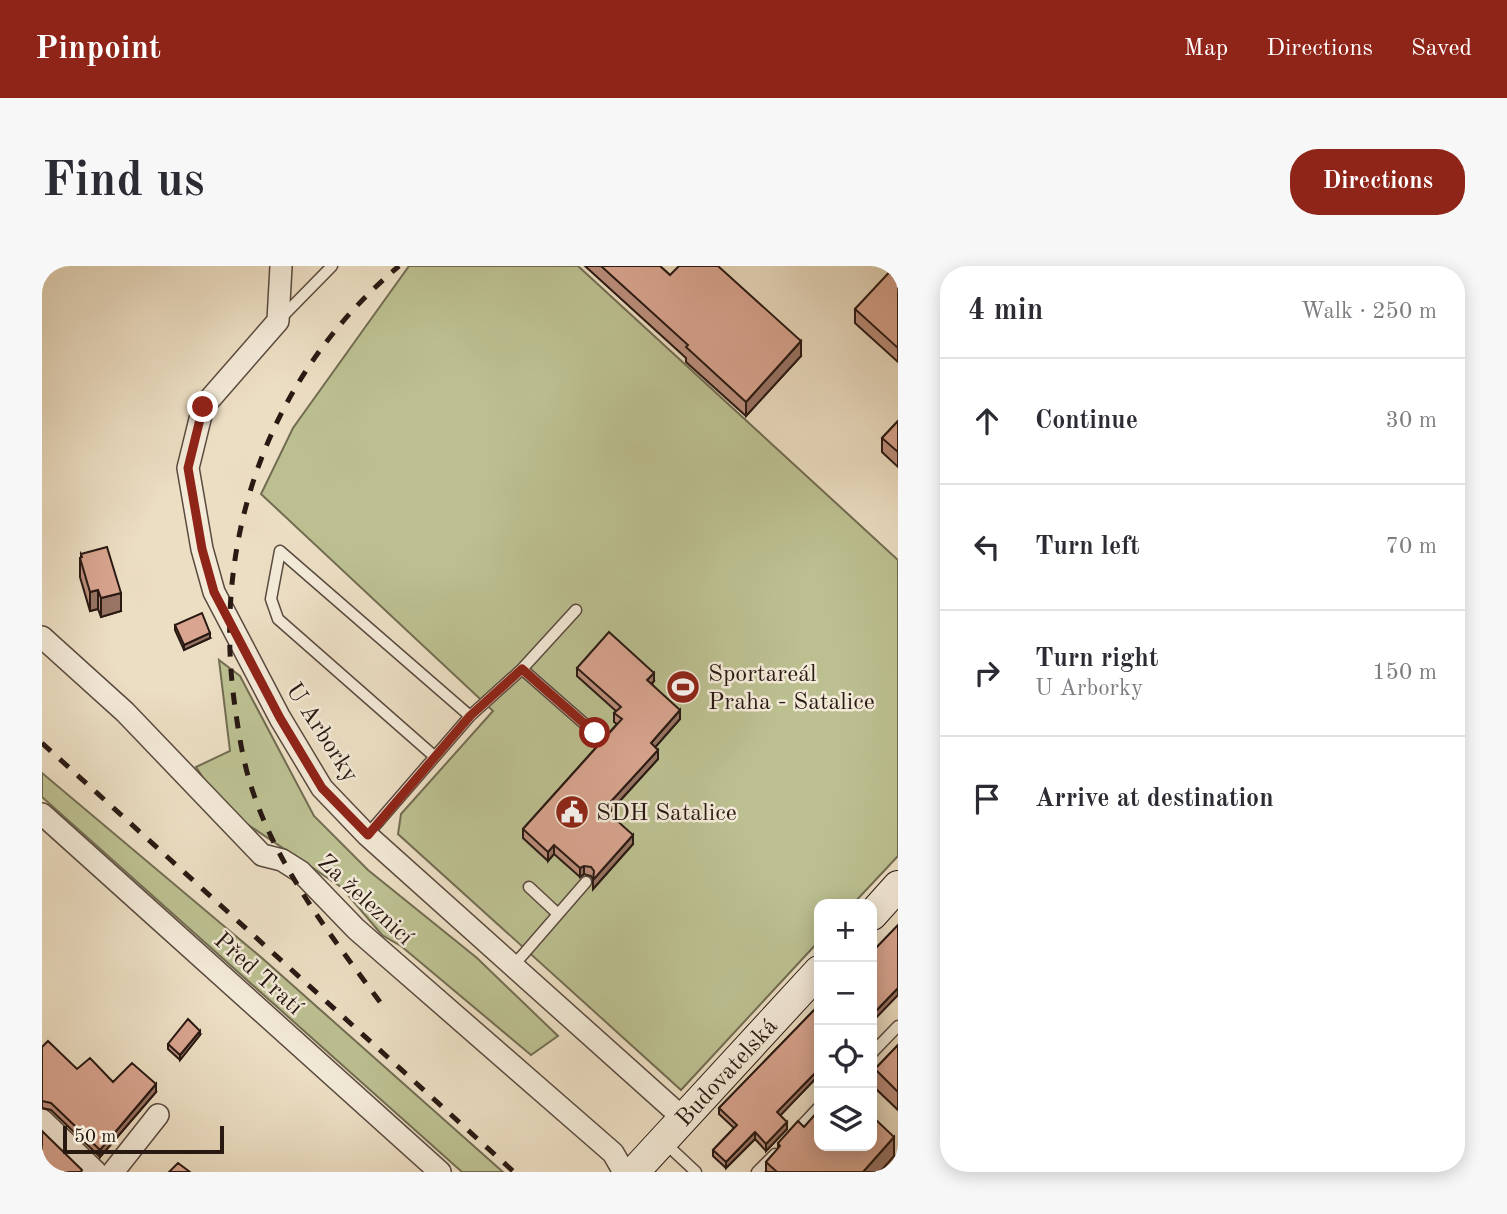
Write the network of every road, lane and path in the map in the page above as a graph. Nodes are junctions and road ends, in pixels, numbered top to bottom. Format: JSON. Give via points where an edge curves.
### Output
{"nodes":[{"id":1,"x":281,"y":266,"type":"edge"},
{"id":2,"x":332,"y":266,"type":"edge"},
{"id":3,"x":278,"y":321,"type":"junction"},
{"id":4,"x":576,"y":610,"type":"dead end"},
{"id":5,"x":42,"y":638,"type":"edge"},
{"id":6,"x":522,"y":669,"type":"junction"},
{"id":7,"x":470,"y":716,"type":"junction"},
{"id":8,"x":595,"y":733,"type":"dead end"},
{"id":9,"x":434,"y":756,"type":"junction"},
{"id":10,"x":42,"y":814,"type":"edge"},
{"id":11,"x":368,"y":835,"type":"junction"},
{"id":12,"x":586,"y":882,"type":"dead end"},
{"id":13,"x":898,"y":886,"type":"edge"},
{"id":14,"x":529,"y":887,"type":"dead end"},
{"id":15,"x":877,"y":909,"type":"edge"},
{"id":16,"x":558,"y":914,"type":"junction"},
{"id":17,"x":514,"y":965,"type":"junction"},
{"id":18,"x":814,"y":976,"type":"edge"},
{"id":19,"x":898,"y":1026,"type":"edge"},
{"id":20,"x":877,"y":1048,"type":"edge"},
{"id":21,"x":814,"y":1112,"type":"edge"},
{"id":22,"x":158,"y":1115,"type":"dead end"},
{"id":23,"x":684,"y":1119,"type":"junction"},
{"id":24,"x":42,"y":1120,"type":"edge"},
{"id":25,"x":663,"y":1141,"type":"junction"},
{"id":26,"x":96,"y":1172,"type":"edge"},
{"id":27,"x":113,"y":1172,"type":"edge"},
{"id":28,"x":440,"y":1172,"type":"edge"},
{"id":29,"x":624,"y":1172,"type":"edge"},
{"id":30,"x":634,"y":1172,"type":"edge"},
{"id":31,"x":696,"y":1172,"type":"edge"},
{"id":32,"x":757,"y":1172,"type":"edge"}],
"edges":[{"from":1,"to":3,"type":"street"},
{"from":2,"to":3,"type":"lane"},
{"from":3,"to":11,"type":"street","name":"U Arborky","via":[[203,407],[188,468],[202,549],[223,612],[280,718],[322,788]]},
{"from":4,"to":6,"type":"lane"},
{"from":5,"to":29,"type":"street","name":"Za železnicí","via":[[125,712],[262,855],[301,872],[356,929],[613,1153]]},
{"from":6,"to":7,"type":"lane"},
{"from":6,"to":8,"type":"lane"},
{"from":7,"to":9,"type":"lane"},
{"from":7,"to":9,"type":"lane","via":[[279,551],[271,599],[278,619]]},
{"from":9,"to":11,"type":"lane"},
{"from":10,"to":28,"type":"street","name":"Před Tratí"},
{"from":11,"to":17,"type":"street","name":"U Arborky"},
{"from":12,"to":16,"type":"lane"},
{"from":13,"to":15,"type":"street"},
{"from":14,"to":16,"type":"lane"},
{"from":16,"to":17,"type":"lane"},
{"from":17,"to":23,"type":"street","name":"U Arborky"},
{"from":18,"to":23,"type":"street","name":"Budovatelská"},
{"from":19,"to":20,"type":"lane"},
{"from":21,"to":32,"type":"lane"},
{"from":22,"to":27,"type":"street"},
{"from":23,"to":25,"type":"street","name":"Budovatelská"},
{"from":24,"to":26,"type":"street"},
{"from":25,"to":30,"type":"street","name":"Budovatelská"},
{"from":25,"to":31,"type":"lane"}]}
